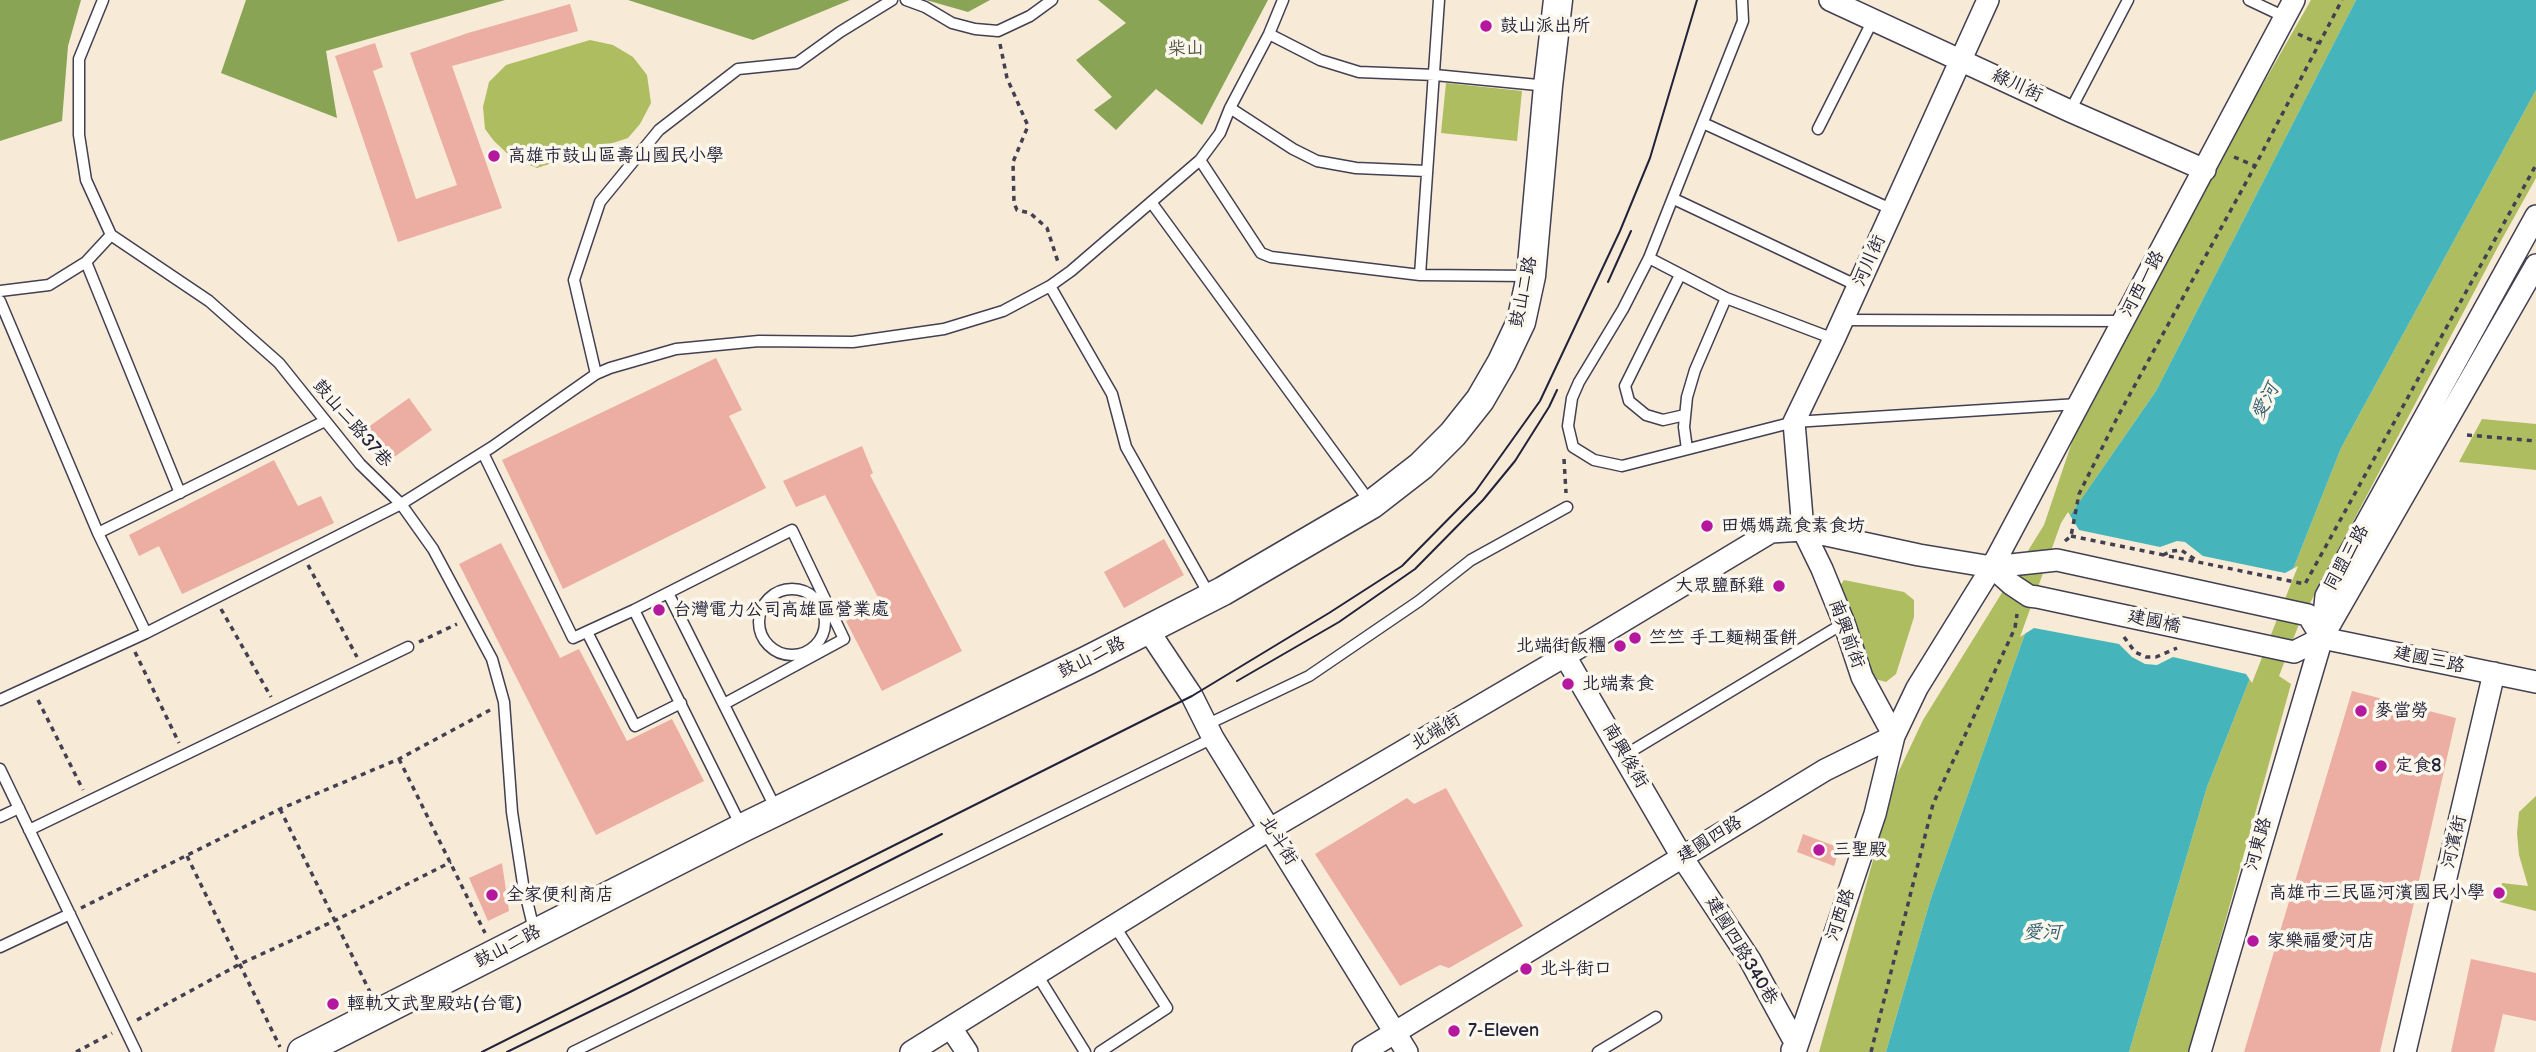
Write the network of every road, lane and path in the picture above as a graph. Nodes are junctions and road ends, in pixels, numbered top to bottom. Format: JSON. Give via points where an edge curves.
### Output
{"nodes":[{"id":1,"x":103,"y":0,"type":"edge"},
{"id":2,"x":892,"y":0,"type":"edge"},
{"id":3,"x":906,"y":0,"type":"edge"},
{"id":4,"x":1052,"y":0,"type":"edge"},
{"id":5,"x":1283,"y":0,"type":"edge"},
{"id":6,"x":1439,"y":0,"type":"edge"},
{"id":7,"x":1558,"y":0,"type":"edge"},
{"id":8,"x":1742,"y":0,"type":"edge"},
{"id":9,"x":1830,"y":0,"type":"edge"},
{"id":10,"x":1988,"y":0,"type":"edge"},
{"id":11,"x":2128,"y":0,"type":"edge"},
{"id":12,"x":2249,"y":0,"type":"edge"},
{"id":13,"x":2342,"y":0,"type":"edge"},
{"id":14,"x":2290,"y":8,"type":"edge"},
{"id":15,"x":1873,"y":20,"type":"junction"},
{"id":16,"x":998,"y":32,"type":"junction"},
{"id":17,"x":1269,"y":34,"type":"junction"},
{"id":18,"x":1961,"y":60,"type":"junction"},
{"id":19,"x":1434,"y":75,"type":"junction"},
{"id":20,"x":1548,"y":86,"type":"junction"},
{"id":21,"x":1230,"y":108,"type":"junction"},
{"id":22,"x":2070,"y":111,"type":"junction"},
{"id":23,"x":1703,"y":123,"type":"junction"},
{"id":24,"x":1818,"y":129,"type":"dead end"},
{"id":25,"x":1200,"y":160,"type":"junction"},
{"id":26,"x":2536,"y":165,"type":"edge"},
{"id":27,"x":2205,"y":170,"type":"junction"},
{"id":28,"x":1426,"y":171,"type":"junction"},
{"id":29,"x":1674,"y":200,"type":"junction"},
{"id":30,"x":1151,"y":202,"type":"junction"},
{"id":31,"x":1893,"y":210,"type":"junction"},
{"id":32,"x":2536,"y":216,"type":"edge"},
{"id":33,"x":111,"y":235,"type":"junction"},
{"id":34,"x":1649,"y":258,"type":"junction"},
{"id":35,"x":86,"y":262,"type":"junction"},
{"id":36,"x":2536,"y":265,"type":"edge"},
{"id":37,"x":1420,"y":275,"type":"junction"},
{"id":38,"x":1680,"y":275,"type":"junction"},
{"id":39,"x":1531,"y":276,"type":"junction"},
{"id":40,"x":1062,"y":279,"type":"junction"},
{"id":41,"x":1051,"y":286,"type":"junction"},
{"id":42,"x":1858,"y":286,"type":"junction"},
{"id":43,"x":0,"y":291,"type":"edge"},
{"id":44,"x":1726,"y":299,"type":"junction"},
{"id":45,"x":0,"y":301,"type":"edge"},
{"id":46,"x":2123,"y":321,"type":"junction"},
{"id":47,"x":1839,"y":330,"type":"junction"},
{"id":48,"x":596,"y":374,"type":"junction"},
{"id":49,"x":2078,"y":404,"type":"junction"},
{"id":50,"x":1685,"y":415,"type":"junction"},
{"id":51,"x":324,"y":421,"type":"junction"},
{"id":52,"x":1794,"y":422,"type":"junction"},
{"id":53,"x":2467,"y":435,"type":"dead end"},
{"id":54,"x":2536,"y":441,"type":"edge"},
{"id":55,"x":1687,"y":449,"type":"junction"},
{"id":56,"x":483,"y":453,"type":"junction"},
{"id":57,"x":1564,"y":456,"type":"dead end"},
{"id":58,"x":180,"y":493,"type":"junction"},
{"id":59,"x":401,"y":504,"type":"junction"},
{"id":60,"x":1372,"y":504,"type":"junction"},
{"id":61,"x":1567,"y":507,"type":"joint"},
{"id":62,"x":1802,"y":530,"type":"junction"},
{"id":63,"x":98,"y":533,"type":"junction"},
{"id":64,"x":2071,"y":536,"type":"junction"},
{"id":65,"x":302,"y":554,"type":"junction"},
{"id":66,"x":2163,"y":555,"type":"junction"},
{"id":67,"x":2052,"y":560,"type":"junction"},
{"id":68,"x":2197,"y":562,"type":"junction"},
{"id":69,"x":1992,"y":567,"type":"junction"},
{"id":70,"x":668,"y":593,"type":"junction"},
{"id":71,"x":817,"y":594,"type":"junction"},
{"id":72,"x":2031,"y":595,"type":"junction"},
{"id":73,"x":214,"y":598,"type":"junction"},
{"id":74,"x":1211,"y":598,"type":"junction"},
{"id":75,"x":634,"y":610,"type":"junction"},
{"id":76,"x":469,"y":618,"type":"junction"},
{"id":77,"x":1844,"y":623,"type":"junction"},
{"id":78,"x":1149,"y":630,"type":"junction"},
{"id":79,"x":587,"y":632,"type":"junction"},
{"id":80,"x":146,"y":633,"type":"junction"},
{"id":81,"x":2124,"y":637,"type":"dead end"},
{"id":82,"x":2322,"y":638,"type":"junction"},
{"id":83,"x":130,"y":641,"type":"junction"},
{"id":84,"x":408,"y":647,"type":"joint"},
{"id":85,"x":828,"y":647,"type":"junction"},
{"id":86,"x":2176,"y":648,"type":"dead end"},
{"id":87,"x":811,"y":649,"type":"junction"},
{"id":88,"x":1565,"y":656,"type":"junction"},
{"id":89,"x":797,"y":664,"type":"junction"},
{"id":90,"x":363,"y":669,"type":"junction"},
{"id":91,"x":2494,"y":673,"type":"junction"},
{"id":92,"x":2536,"y":682,"type":"edge"},
{"id":93,"x":31,"y":686,"type":"junction"},
{"id":94,"x":0,"y":700,"type":"edge"},
{"id":95,"x":504,"y":702,"type":"junction"},
{"id":96,"x":681,"y":703,"type":"junction"},
{"id":97,"x":724,"y":704,"type":"junction"},
{"id":98,"x":278,"y":710,"type":"junction"},
{"id":99,"x":1209,"y":732,"type":"junction"},
{"id":100,"x":1894,"y":736,"type":"junction"},
{"id":101,"x":184,"y":755,"type":"junction"},
{"id":102,"x":1625,"y":755,"type":"junction"},
{"id":103,"x":398,"y":759,"type":"junction"},
{"id":104,"x":0,"y":769,"type":"edge"},
{"id":105,"x":89,"y":801,"type":"junction"},
{"id":106,"x":19,"y":808,"type":"junction"},
{"id":107,"x":279,"y":809,"type":"junction"},
{"id":108,"x":777,"y":812,"type":"junction"},
{"id":109,"x":0,"y":817,"type":"edge"},
{"id":110,"x":742,"y":828,"type":"junction"},
{"id":111,"x":1270,"y":829,"type":"junction"},
{"id":112,"x":29,"y":830,"type":"junction"},
{"id":113,"x":187,"y":856,"type":"junction"},
{"id":114,"x":1682,"y":857,"type":"junction"},
{"id":115,"x":451,"y":862,"type":"junction"},
{"id":116,"x":70,"y":914,"type":"junction"},
{"id":117,"x":334,"y":921,"type":"junction"},
{"id":118,"x":1114,"y":925,"type":"junction"},
{"id":119,"x":535,"y":933,"type":"junction"},
{"id":120,"x":0,"y":947,"type":"edge"},
{"id":121,"x":495,"y":954,"type":"junction"},
{"id":122,"x":240,"y":964,"type":"junction"},
{"id":123,"x":1036,"y":973,"type":"junction"},
{"id":124,"x":380,"y":1011,"type":"junction"},
{"id":125,"x":1656,"y":1017,"type":"dead end"},
{"id":126,"x":124,"y":1027,"type":"junction"},
{"id":127,"x":951,"y":1028,"type":"junction"},
{"id":128,"x":1395,"y":1032,"type":"junction"},
{"id":129,"x":598,"y":1039,"type":"junction"},
{"id":130,"x":1794,"y":1050,"type":"edge"},
{"id":131,"x":76,"y":1052,"type":"edge"},
{"id":132,"x":136,"y":1052,"type":"edge"},
{"id":133,"x":282,"y":1052,"type":"edge"},
{"id":134,"x":302,"y":1052,"type":"edge"},
{"id":135,"x":573,"y":1052,"type":"edge"},
{"id":136,"x":596,"y":1052,"type":"edge"},
{"id":137,"x":911,"y":1052,"type":"edge"},
{"id":138,"x":967,"y":1052,"type":"edge"},
{"id":139,"x":1085,"y":1052,"type":"edge"},
{"id":140,"x":1100,"y":1052,"type":"edge"},
{"id":141,"x":1363,"y":1052,"type":"edge"},
{"id":142,"x":1408,"y":1052,"type":"edge"},
{"id":143,"x":1598,"y":1052,"type":"edge"},
{"id":144,"x":1871,"y":1052,"type":"edge"},
{"id":145,"x":2200,"y":1052,"type":"edge"},
{"id":146,"x":2405,"y":1052,"type":"edge"}],
"edges":[{"from":1,"to":33,"type":"lane","via":[[79,59],[79,135],[86,180]]},
{"from":2,"to":48,"type":"lane","via":[[797,64],[738,69],[659,130],[600,202],[574,281]]},
{"from":3,"to":16,"type":"lane","via":[[952,23]]},
{"from":4,"to":16,"type":"lane"},
{"from":5,"to":17,"type":"lane"},
{"from":6,"to":19,"type":"lane"},
{"from":7,"to":20,"type":"street","name":"鼓山二路"},
{"from":8,"to":23,"type":"lane","via":[[1742,21]]},
{"from":9,"to":15,"type":"street","name":"綠川街"},
{"from":10,"to":18,"type":"street","name":"河川街"},
{"from":11,"to":22,"type":"lane"},
{"from":12,"to":14,"type":"lane"},
{"from":13,"to":64,"type":"path","via":[[2118,416],[2079,494]]},
{"from":14,"to":27,"type":"street","name":"河西一路"},
{"from":15,"to":18,"type":"street","name":"綠川街"},
{"from":15,"to":24,"type":"lane"},
{"from":16,"to":40,"type":"path","via":[[1007,78],[1028,126],[1013,162],[1014,203],[1017,210],[1030,213],[1047,228]]},
{"from":17,"to":19,"type":"lane","via":[[1320,60],[1359,72]]},
{"from":17,"to":21,"type":"lane"},
{"from":18,"to":22,"type":"street","name":"綠川街"},
{"from":18,"to":31,"type":"street","name":"河川街"},
{"from":19,"to":20,"type":"lane"},
{"from":19,"to":28,"type":"lane"},
{"from":20,"to":39,"type":"street","name":"鼓山二路"},
{"from":21,"to":25,"type":"lane","via":[[1220,133]]},
{"from":21,"to":28,"type":"lane","via":[[1317,161]]},
{"from":22,"to":27,"type":"street","name":"綠川街"},
{"from":23,"to":29,"type":"lane"},
{"from":23,"to":31,"type":"lane"},
{"from":25,"to":30,"type":"lane"},
{"from":25,"to":37,"type":"lane","via":[[1261,253]]},
{"from":26,"to":68,"type":"path","via":[[2305,583]]},
{"from":27,"to":46,"type":"street","name":"河西一路"},
{"from":28,"to":37,"type":"lane"},
{"from":29,"to":34,"type":"lane"},
{"from":29,"to":42,"type":"lane"},
{"from":30,"to":40,"type":"lane"},
{"from":30,"to":60,"type":"lane"},
{"from":31,"to":42,"type":"street","name":"河川街"},
{"from":32,"to":82,"type":"street","name":"同盟三路","via":[[2326,596]]},
{"from":33,"to":35,"type":"lane"},
{"from":33,"to":51,"type":"lane","name":"鼓山二路37巷","via":[[209,301],[279,363]]},
{"from":34,"to":38,"type":"lane"},
{"from":34,"to":55,"type":"lane","via":[[1572,398],[1568,426],[1573,447],[1594,460],[1622,466]]},
{"from":35,"to":43,"type":"lane","via":[[49,285]]},
{"from":35,"to":58,"type":"lane"},
{"from":36,"to":82,"type":"street","name":"同盟三路"},
{"from":37,"to":39,"type":"lane"},
{"from":38,"to":44,"type":"lane"},
{"from":38,"to":50,"type":"lane","via":[[1625,386],[1629,401],[1646,415],[1663,420]]},
{"from":39,"to":60,"type":"street","name":"鼓山二路","via":[[1521,322],[1480,400],[1421,466]]},
{"from":40,"to":41,"type":"lane"},
{"from":41,"to":48,"type":"lane","via":[[1003,311],[944,329],[853,342],[760,341],[676,349]]},
{"from":41,"to":74,"type":"lane","via":[[1112,394],[1126,447]]},
{"from":42,"to":47,"type":"street","name":"河川街"},
{"from":44,"to":47,"type":"lane"},
{"from":44,"to":50,"type":"lane","via":[[1695,369]]},
{"from":45,"to":63,"type":"lane"},
{"from":46,"to":47,"type":"lane"},
{"from":46,"to":49,"type":"street","name":"河西一路"},
{"from":47,"to":52,"type":"street","name":"河川街"},
{"from":48,"to":56,"type":"lane"},
{"from":49,"to":52,"type":"lane"},
{"from":49,"to":69,"type":"street","name":"河西一路"},
{"from":50,"to":55,"type":"lane"},
{"from":51,"to":58,"type":"lane"},
{"from":51,"to":59,"type":"lane","name":"鼓山二路37巷"},
{"from":52,"to":55,"type":"lane"},
{"from":52,"to":62,"type":"street","name":"河川街"},
{"from":53,"to":54,"type":"path"},
{"from":56,"to":59,"type":"lane"},
{"from":56,"to":79,"type":"lane","via":[[573,638]]},
{"from":57,"to":61,"type":"path"},
{"from":58,"to":63,"type":"lane"},
{"from":59,"to":65,"type":"lane"},
{"from":59,"to":76,"type":"lane","name":"鼓山二路37巷","via":[[433,549]]},
{"from":60,"to":74,"type":"street","name":"鼓山二路"},
{"from":61,"to":99,"type":"lane","via":[[1471,560],[1309,676]]},
{"from":62,"to":69,"type":"street","name":"北端街"},
{"from":62,"to":77,"type":"street","name":"南興前街"},
{"from":62,"to":88,"type":"street","name":"北端街","via":[[1771,532]]},
{"from":63,"to":80,"type":"lane"},
{"from":64,"to":66,"type":"path"},
{"from":64,"to":67,"type":"path"},
{"from":65,"to":73,"type":"lane"},
{"from":65,"to":90,"type":"path"},
{"from":66,"to":68,"type":"path"},
{"from":66,"to":68,"type":"path","via":[[2181,550]]},
{"from":67,"to":69,"type":"street"},
{"from":67,"to":82,"type":"street","via":[[2308,615]]},
{"from":69,"to":72,"type":"street"},
{"from":69,"to":100,"type":"street","via":[[1917,688]]},
{"from":70,"to":71,"type":"lane","via":[[792,530]]},
{"from":70,"to":75,"type":"lane"},
{"from":70,"to":97,"type":"lane"},
{"from":71,"to":85,"type":"lane","via":[[844,639]]},
{"from":71,"to":87,"type":"lane","via":[[825,627]]},
{"from":71,"to":87,"type":"lane","via":[[781,590],[771,595],[759,614],[758,626],[776,652],[797,655]]},
{"from":72,"to":82,"type":"street","name":"建國橋","via":[[2294,652]]},
{"from":72,"to":144,"type":"path","via":[[2017,615],[1933,804]]},
{"from":73,"to":80,"type":"lane"},
{"from":73,"to":98,"type":"path"},
{"from":74,"to":78,"type":"street","name":"鼓山二路"},
{"from":75,"to":79,"type":"lane"},
{"from":75,"to":96,"type":"lane"},
{"from":76,"to":84,"type":"path"},
{"from":76,"to":95,"type":"lane","name":"鼓山二路37巷","via":[[492,659]]},
{"from":77,"to":100,"type":"street","name":"南興前街","via":[[1862,677]]},
{"from":77,"to":102,"type":"lane"},
{"from":78,"to":99,"type":"street","name":"北斗街","via":[[1192,696]]},
{"from":78,"to":108,"type":"street","name":"鼓山二路"},
{"from":79,"to":96,"type":"lane","via":[[635,726]]},
{"from":80,"to":83,"type":"lane"},
{"from":81,"to":86,"type":"path","via":[[2135,652],[2146,657]]},
{"from":82,"to":91,"type":"street","name":"建國三路"},
{"from":82,"to":145,"type":"street","name":"河東路"},
{"from":83,"to":93,"type":"lane"},
{"from":83,"to":101,"type":"path"},
{"from":84,"to":90,"type":"lane"},
{"from":85,"to":87,"type":"lane"},
{"from":85,"to":89,"type":"lane"},
{"from":87,"to":89,"type":"lane"},
{"from":88,"to":102,"type":"street","name":"南興後街"},
{"from":88,"to":111,"type":"street","name":"北端街"},
{"from":89,"to":97,"type":"lane"},
{"from":90,"to":98,"type":"lane"},
{"from":91,"to":92,"type":"street","name":"建國三路"},
{"from":91,"to":146,"type":"street","name":"河濱街"},
{"from":93,"to":94,"type":"lane"},
{"from":93,"to":105,"type":"path"},
{"from":95,"to":103,"type":"path"},
{"from":95,"to":119,"type":"lane","name":"鼓山二路37巷","via":[[512,812]]},
{"from":96,"to":110,"type":"lane"},
{"from":97,"to":108,"type":"lane"},
{"from":98,"to":101,"type":"lane"},
{"from":99,"to":111,"type":"street","name":"北斗街"},
{"from":99,"to":129,"type":"lane"},
{"from":100,"to":114,"type":"street","name":"建國四路","via":[[1825,770]]},
{"from":100,"to":130,"type":"street","name":"河西路","via":[[1875,814]]},
{"from":101,"to":105,"type":"lane"},
{"from":102,"to":114,"type":"street","name":"南興後街"},
{"from":103,"to":107,"type":"path"},
{"from":103,"to":115,"type":"path"},
{"from":104,"to":106,"type":"lane"},
{"from":105,"to":112,"type":"lane"},
{"from":106,"to":109,"type":"lane"},
{"from":106,"to":112,"type":"lane"},
{"from":107,"to":113,"type":"path"},
{"from":107,"to":117,"type":"path"},
{"from":108,"to":110,"type":"street","name":"鼓山二路"},
{"from":110,"to":119,"type":"street","name":"鼓山二路"},
{"from":111,"to":118,"type":"street","name":"北端街"},
{"from":111,"to":128,"type":"street","name":"北斗街"},
{"from":112,"to":116,"type":"lane"},
{"from":113,"to":116,"type":"path"},
{"from":113,"to":122,"type":"path"},
{"from":114,"to":128,"type":"street","name":"建國四路"},
{"from":114,"to":130,"type":"street","name":"建國四路340巷","via":[[1749,960]]},
{"from":115,"to":117,"type":"path"},
{"from":115,"to":121,"type":"path"},
{"from":116,"to":120,"type":"lane"},
{"from":116,"to":126,"type":"lane"},
{"from":117,"to":122,"type":"path"},
{"from":117,"to":124,"type":"path"},
{"from":118,"to":123,"type":"street","name":"北端街"},
{"from":118,"to":140,"type":"lane","via":[[1167,1008]]},
{"from":119,"to":121,"type":"street","name":"鼓山二路"},
{"from":121,"to":124,"type":"street","name":"鼓山二路"},
{"from":122,"to":126,"type":"path"},
{"from":122,"to":133,"type":"path"},
{"from":123,"to":127,"type":"street","name":"北端街"},
{"from":123,"to":139,"type":"lane"},
{"from":124,"to":134,"type":"street","name":"鼓山二路"},
{"from":125,"to":143,"type":"lane"},
{"from":126,"to":131,"type":"path"},
{"from":126,"to":132,"type":"lane"},
{"from":127,"to":137,"type":"street","name":"北端街"},
{"from":127,"to":138,"type":"street"},
{"from":128,"to":141,"type":"street","name":"建國四路"},
{"from":128,"to":142,"type":"street","name":"北斗街"},
{"from":129,"to":135,"type":"lane"},
{"from":129,"to":136,"type":"lane"}]}
